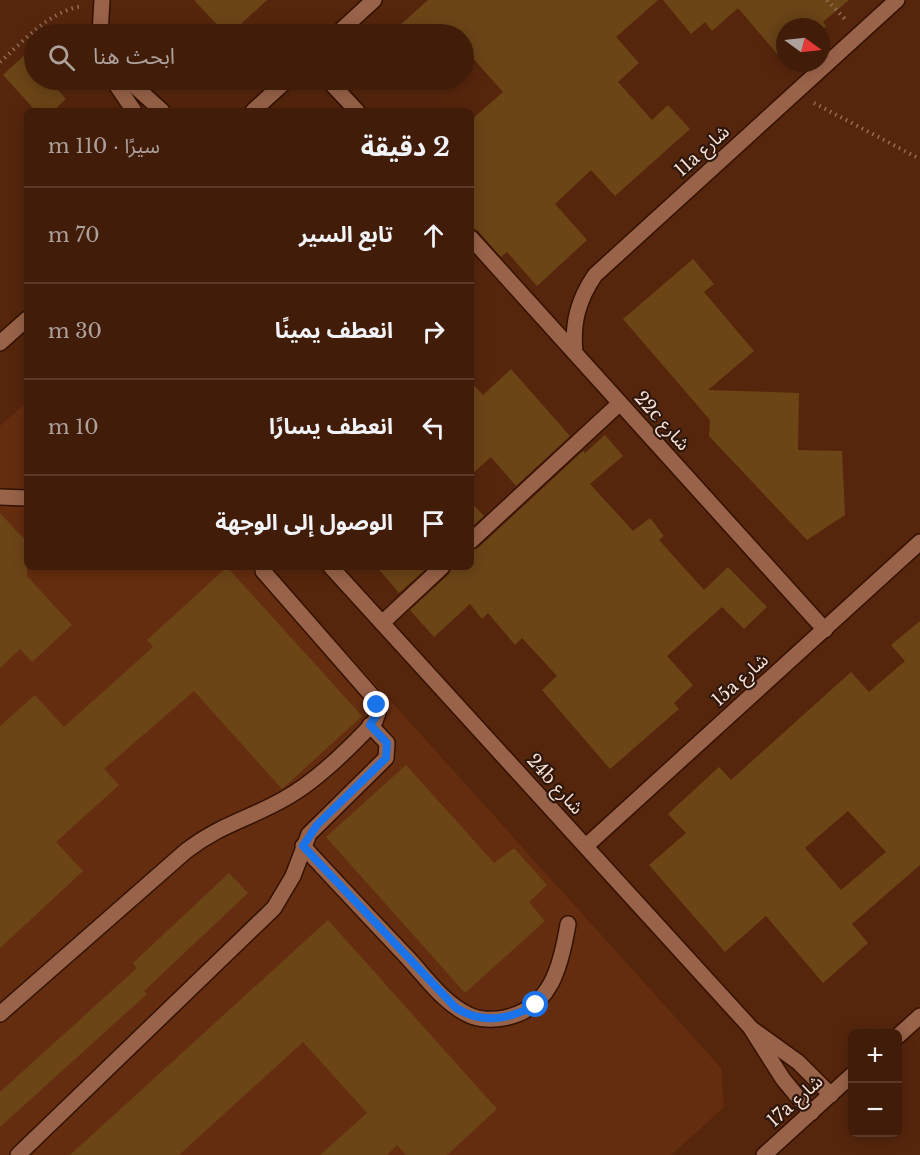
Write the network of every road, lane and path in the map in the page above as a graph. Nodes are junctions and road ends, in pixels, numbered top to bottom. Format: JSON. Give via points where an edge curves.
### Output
{"nodes":[{"id":1,"x":374,"y":0,"type":"edge"},
{"id":2,"x":897,"y":0,"type":"edge"},
{"id":3,"x":101,"y":4,"type":"edge"},
{"id":4,"x":43,"y":24,"type":"edge"},
{"id":5,"x":100,"y":24,"type":"edge"},
{"id":6,"x":348,"y":24,"type":"edge"},
{"id":7,"x":24,"y":41,"type":"edge"},
{"id":8,"x":0,"y":62,"type":"edge"},
{"id":9,"x":120,"y":90,"type":"edge"},
{"id":10,"x":139,"y":90,"type":"edge"},
{"id":11,"x":276,"y":90,"type":"edge"},
{"id":12,"x":337,"y":90,"type":"edge"},
{"id":13,"x":795,"y":92,"type":"junction"},
{"id":14,"x":132,"y":108,"type":"edge"},
{"id":15,"x":159,"y":108,"type":"edge"},
{"id":16,"x":256,"y":108,"type":"edge"},
{"id":17,"x":354,"y":108,"type":"edge"},
{"id":18,"x":920,"y":159,"type":"edge"},
{"id":19,"x":474,"y":241,"type":"edge"},
{"id":20,"x":24,"y":322,"type":"edge"},
{"id":21,"x":0,"y":343,"type":"edge"},
{"id":22,"x":575,"y":353,"type":"junction"},
{"id":23,"x":620,"y":403,"type":"junction"},
{"id":24,"x":0,"y":497,"type":"edge"},
{"id":25,"x":24,"y":498,"type":"edge"},
{"id":26,"x":474,"y":538,"type":"edge"},
{"id":27,"x":918,"y":549,"type":"edge"},
{"id":28,"x":334,"y":570,"type":"edge"},
{"id":29,"x":439,"y":570,"type":"edge"},
{"id":30,"x":262,"y":571,"type":"dead end"},
{"id":31,"x":382,"y":623,"type":"junction"},
{"id":32,"x":825,"y":630,"type":"junction"},
{"id":33,"x":370,"y":725,"type":"junction"},
{"id":34,"x":303,"y":846,"type":"junction"},
{"id":35,"x":586,"y":846,"type":"junction"},
{"id":36,"x":568,"y":924,"type":"dead end"},
{"id":37,"x":0,"y":1014,"type":"edge"},
{"id":38,"x":920,"y":1016,"type":"edge"},
{"id":39,"x":750,"y":1027,"type":"junction"},
{"id":40,"x":902,"y":1032,"type":"edge"},
{"id":41,"x":848,"y":1080,"type":"edge"},
{"id":42,"x":831,"y":1095,"type":"junction"},
{"id":43,"x":811,"y":1113,"type":"junction"},
{"id":44,"x":18,"y":1155,"type":"edge"},
{"id":45,"x":764,"y":1155,"type":"edge"}],
"edges":[{"from":1,"to":6,"type":"street"},
{"from":2,"to":13,"type":"street","name":"11a شارع"},
{"from":3,"to":4,"type":"path","via":[[63,10]]},
{"from":3,"to":5,"type":"street"},
{"from":7,"to":8,"type":"path"},
{"from":9,"to":14,"type":"street"},
{"from":10,"to":15,"type":"street"},
{"from":11,"to":16,"type":"street"},
{"from":12,"to":17,"type":"street"},
{"from":13,"to":18,"type":"path"},
{"from":13,"to":22,"type":"street","name":"11a شارع","via":[[595,275],[574,320]]},
{"from":19,"to":22,"type":"street","name":"22c شارع"},
{"from":20,"to":21,"type":"street"},
{"from":22,"to":23,"type":"street","name":"22c شارع"},
{"from":23,"to":26,"type":"street"},
{"from":23,"to":32,"type":"street","name":"22c شارع"},
{"from":24,"to":25,"type":"street"},
{"from":27,"to":32,"type":"street","name":"15a شارع"},
{"from":28,"to":31,"type":"street","name":"24b شارع"},
{"from":29,"to":31,"type":"street"},
{"from":30,"to":33,"type":"street","via":[[374,698],[378,713]]},
{"from":31,"to":35,"type":"street","name":"24b شارع"},
{"from":32,"to":35,"type":"street","name":"15a شارع"},
{"from":33,"to":34,"type":"street","via":[[387,743],[386,758],[317,825]]},
{"from":33,"to":37,"type":"street","via":[[305,786],[208,834]]},
{"from":34,"to":36,"type":"street","via":[[442,995],[471,1017],[494,1020],[516,1016],[536,1005],[559,969]]},
{"from":34,"to":44,"type":"street","via":[[293,876],[274,908]]},
{"from":35,"to":39,"type":"street","name":"24b شارع"},
{"from":38,"to":40,"type":"street"},
{"from":39,"to":42,"type":"street","name":"24b شارع","via":[[798,1062]]},
{"from":39,"to":43,"type":"street","name":"24b شارع","via":[[783,1079]]},
{"from":41,"to":42,"type":"street","name":"17a شارع"},
{"from":42,"to":43,"type":"street","name":"17a شارع"},
{"from":43,"to":45,"type":"street","name":"17a شارع"}]}
